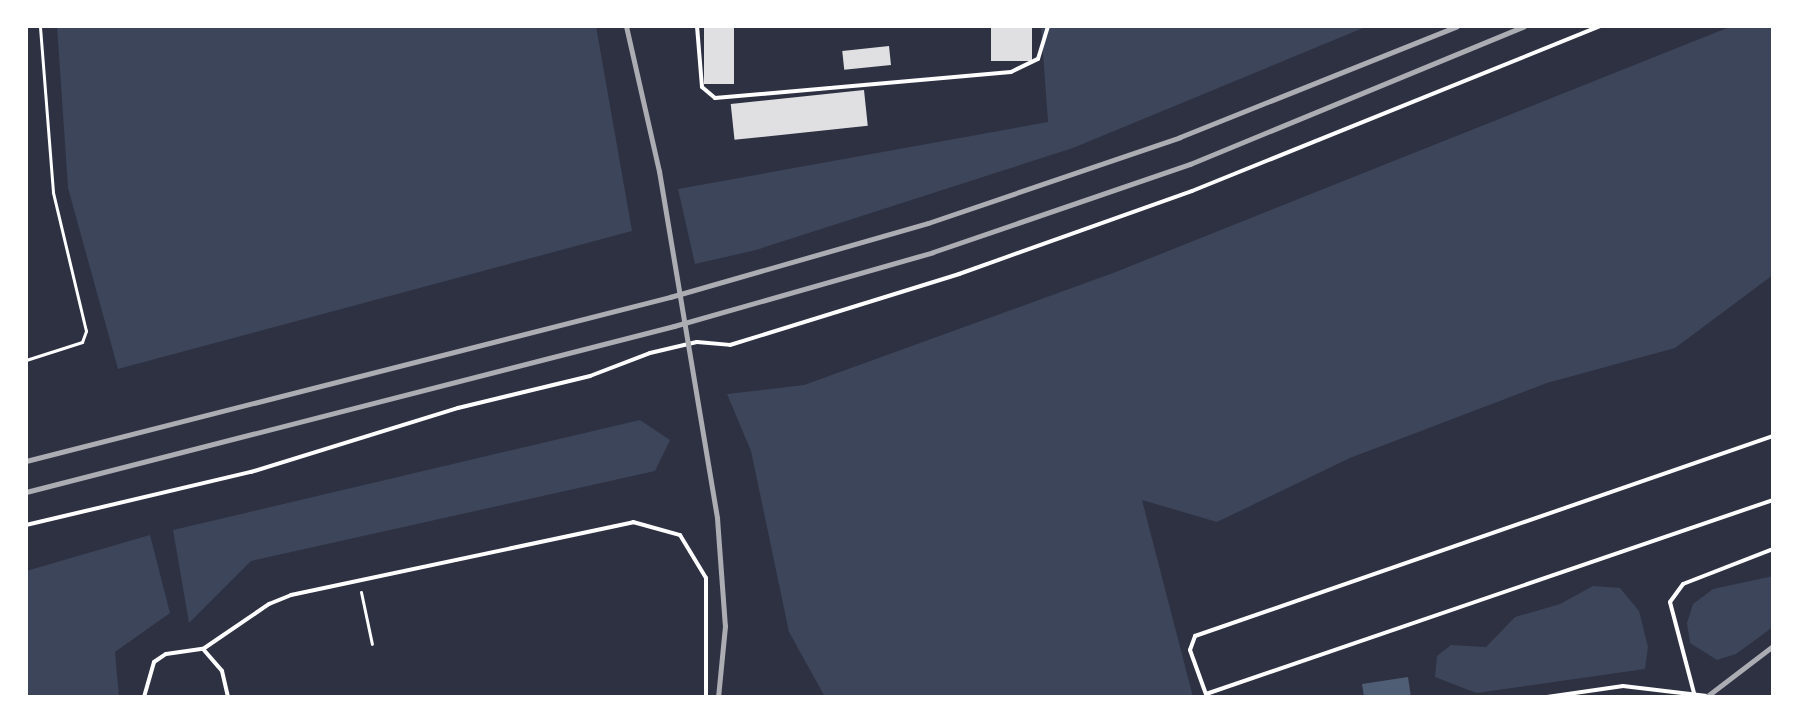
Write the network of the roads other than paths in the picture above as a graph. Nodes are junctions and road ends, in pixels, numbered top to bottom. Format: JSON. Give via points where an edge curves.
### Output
{"nodes":[{"id":1,"x":697,"y":26,"type":"edge"},
{"id":2,"x":1048,"y":26,"type":"edge"},
{"id":3,"x":1600,"y":26,"type":"edge"},
{"id":4,"x":1773,"y":436,"type":"edge"},
{"id":5,"x":1773,"y":500,"type":"edge"},
{"id":6,"x":26,"y":525,"type":"edge"},
{"id":7,"x":1773,"y":549,"type":"edge"},
{"id":8,"x":203,"y":649,"type":"junction"},
{"id":9,"x":1694,"y":693,"type":"junction"},
{"id":10,"x":1207,"y":696,"type":"edge"},
{"id":11,"x":144,"y":697,"type":"edge"},
{"id":12,"x":228,"y":697,"type":"edge"},
{"id":13,"x":706,"y":697,"type":"edge"},
{"id":14,"x":1547,"y":697,"type":"edge"},
{"id":15,"x":1715,"y":697,"type":"edge"}],
"edges":[{"from":1,"to":2,"type":"lane","via":[[702,87],[715,98],[1011,72],[1038,59]]},
{"from":3,"to":6,"type":"lane","via":[[1206,186],[959,274],[730,345],[697,342],[650,353],[590,376],[458,408],[251,472]]},
{"from":4,"to":10,"type":"lane","via":[[1195,636],[1190,650]]},
{"from":5,"to":10,"type":"lane"},
{"from":7,"to":9,"type":"lane","via":[[1683,584],[1670,602]]},
{"from":8,"to":11,"type":"lane","via":[[166,654],[154,662]]},
{"from":8,"to":12,"type":"lane","via":[[222,671]]},
{"from":8,"to":13,"type":"lane","via":[[269,604],[633,522],[680,535],[706,578]]},
{"from":9,"to":14,"type":"lane","via":[[1623,686]]},
{"from":9,"to":15,"type":"lane"}]}
